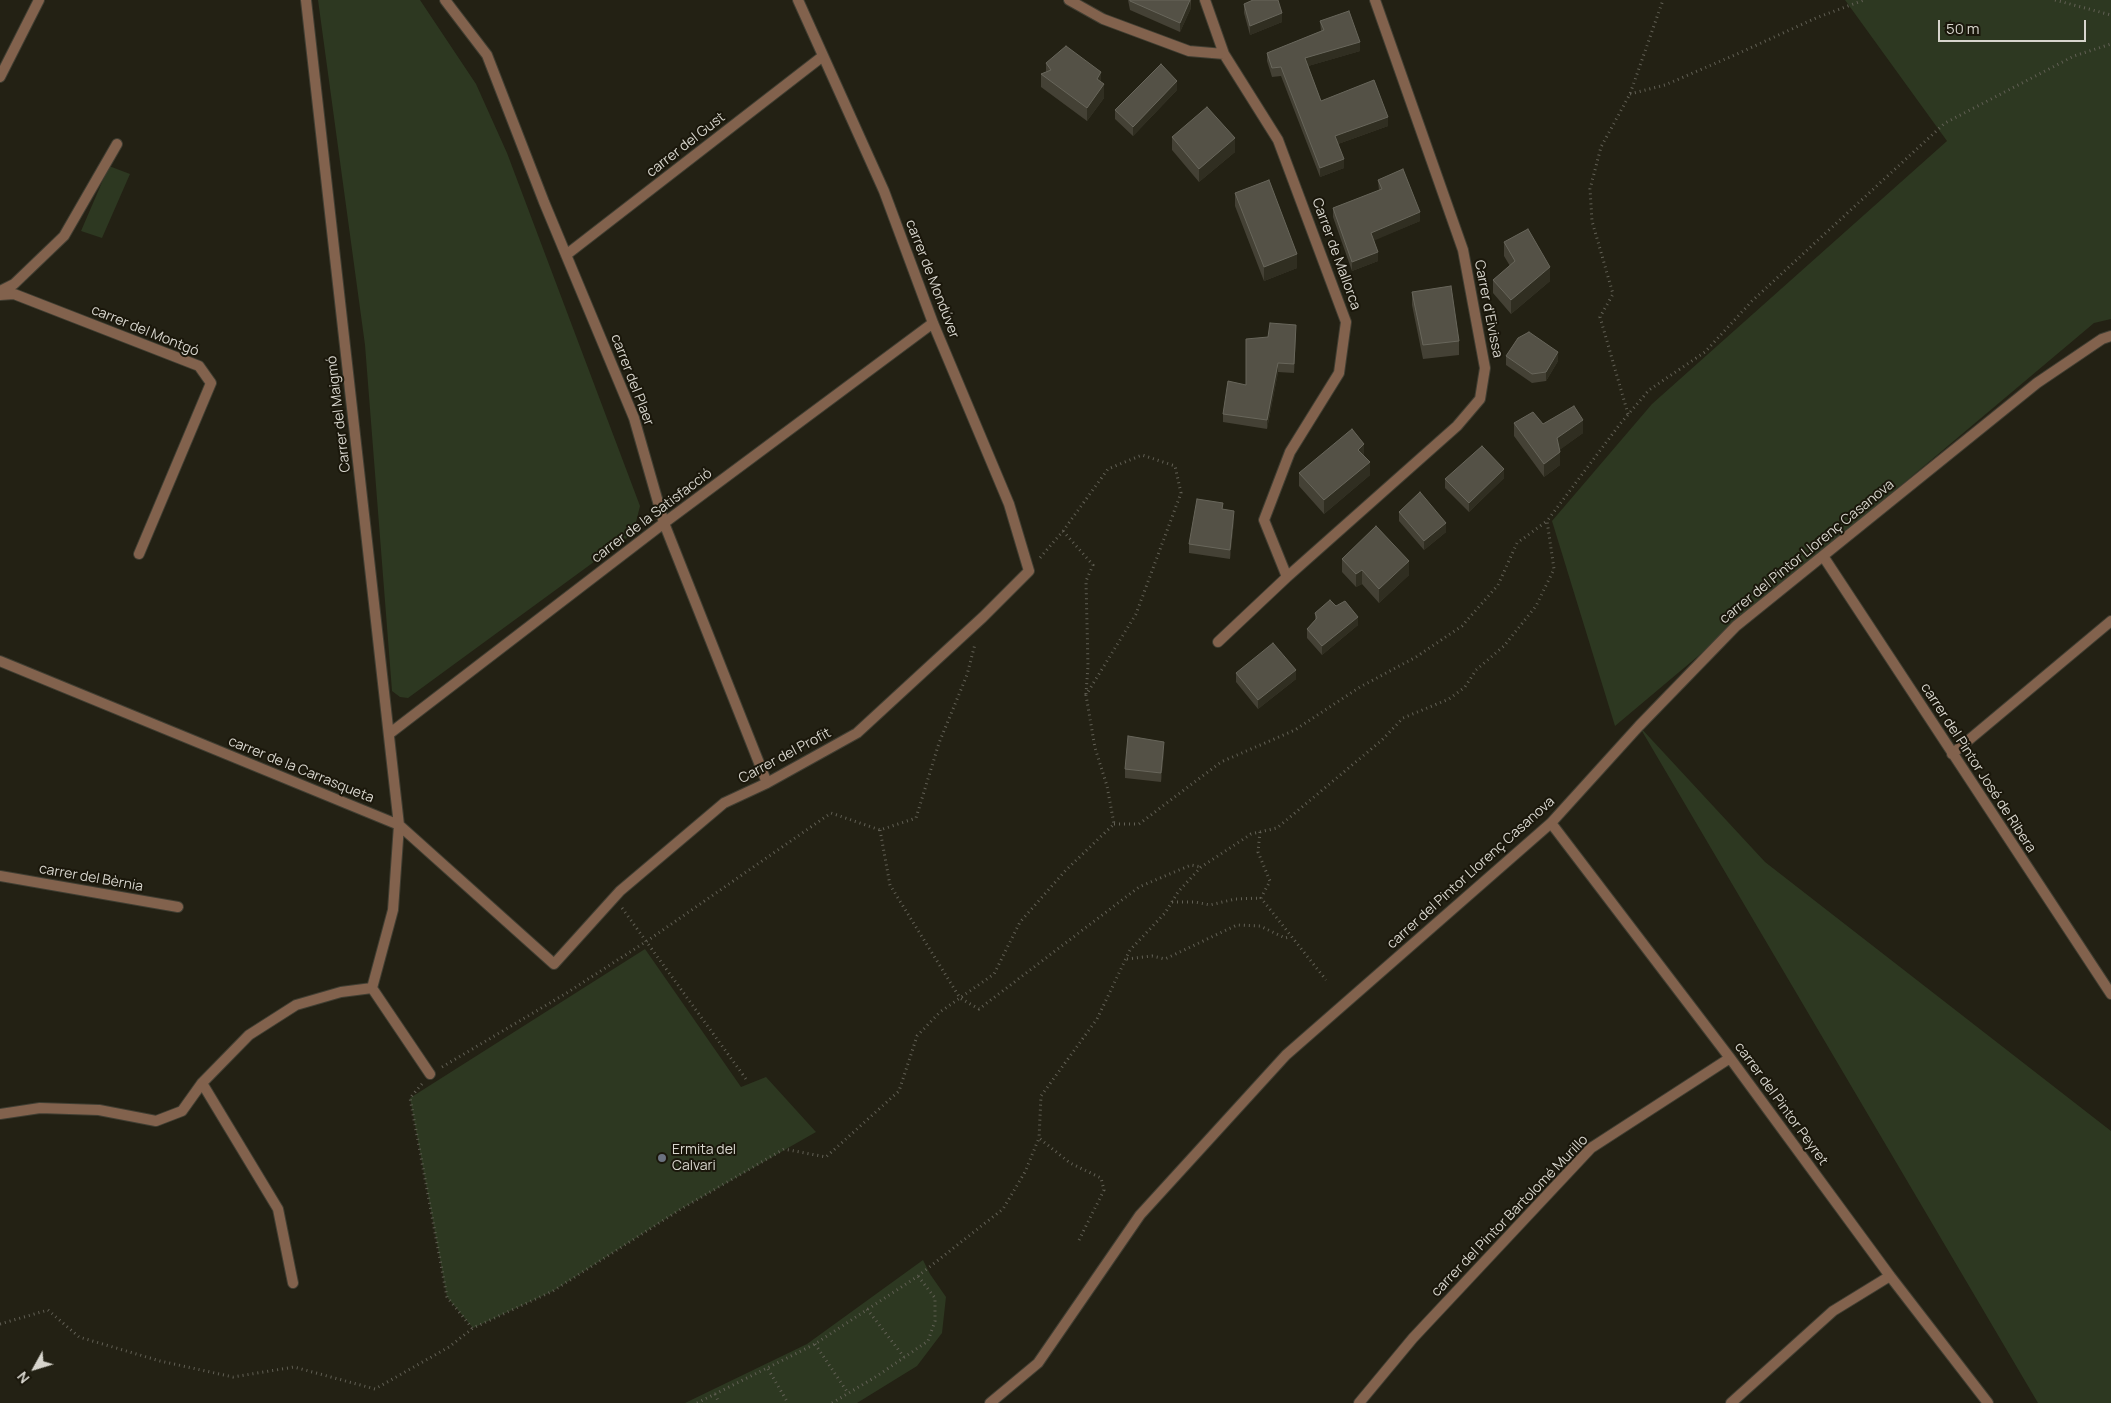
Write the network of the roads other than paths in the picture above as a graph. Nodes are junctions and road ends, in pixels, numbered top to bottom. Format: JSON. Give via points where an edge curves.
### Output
{"nodes":[{"id":1,"x":39,"y":0,"type":"edge"},
{"id":2,"x":306,"y":0,"type":"edge"},
{"id":3,"x":445,"y":0,"type":"edge"},
{"id":4,"x":798,"y":0,"type":"edge"},
{"id":5,"x":1069,"y":0,"type":"edge"},
{"id":6,"x":1206,"y":0,"type":"edge"},
{"id":7,"x":1375,"y":0,"type":"edge"},
{"id":8,"x":1224,"y":54,"type":"junction"},
{"id":9,"x":824,"y":56,"type":"junction"},
{"id":10,"x":1,"y":70,"type":"edge"},
{"id":11,"x":117,"y":144,"type":"dead end"},
{"id":12,"x":566,"y":255,"type":"junction"},
{"id":13,"x":0,"y":291,"type":"edge"},
{"id":14,"x":0,"y":296,"type":"edge"},
{"id":15,"x":933,"y":323,"type":"junction"},
{"id":16,"x":2111,"y":336,"type":"edge"},
{"id":17,"x":664,"y":523,"type":"junction"},
{"id":18,"x":139,"y":554,"type":"dead end"},
{"id":19,"x":1823,"y":556,"type":"junction"},
{"id":20,"x":1029,"y":571,"type":"joint"},
{"id":21,"x":1286,"y":577,"type":"junction"},
{"id":22,"x":2111,"y":621,"type":"edge"},
{"id":23,"x":1218,"y":642,"type":"dead end"},
{"id":24,"x":0,"y":662,"type":"edge"},
{"id":25,"x":390,"y":734,"type":"junction"},
{"id":26,"x":1952,"y":754,"type":"junction"},
{"id":27,"x":767,"y":783,"type":"junction"},
{"id":28,"x":1551,"y":823,"type":"junction"},
{"id":29,"x":399,"y":825,"type":"junction"},
{"id":30,"x":0,"y":876,"type":"edge"},
{"id":31,"x":178,"y":907,"type":"dead end"},
{"id":32,"x":554,"y":964,"type":"joint"},
{"id":33,"x":372,"y":988,"type":"junction"},
{"id":34,"x":2111,"y":994,"type":"edge"},
{"id":35,"x":1730,"y":1058,"type":"junction"},
{"id":36,"x":430,"y":1074,"type":"road end"},
{"id":37,"x":202,"y":1083,"type":"junction"},
{"id":38,"x":0,"y":1114,"type":"edge"},
{"id":39,"x":1890,"y":1276,"type":"junction"},
{"id":40,"x":293,"y":1283,"type":"dead end"},
{"id":41,"x":990,"y":1403,"type":"edge"},
{"id":42,"x":1359,"y":1403,"type":"edge"},
{"id":43,"x":1731,"y":1403,"type":"edge"},
{"id":44,"x":1988,"y":1403,"type":"edge"}],
"edges":[{"from":1,"to":10,"type":"street"},
{"from":2,"to":25,"type":"street","name":"Carrer del Maigmó"},
{"from":3,"to":12,"type":"street","name":"carrer del Plaer","via":[[487,55]]},
{"from":4,"to":9,"type":"street","name":"carrer de Mondúver"},
{"from":5,"to":8,"type":"street","via":[[1103,19],[1189,52]]},
{"from":6,"to":8,"type":"street","name":"Carrer de Mallorca"},
{"from":7,"to":21,"type":"street","name":"Carrer d'Eivissa","via":[[1463,250],[1485,368],[1480,399],[1457,426]]},
{"from":8,"to":21,"type":"street","name":"Carrer de Mallorca","via":[[1278,140],[1346,322],[1339,373],[1290,452],[1264,520]]},
{"from":9,"to":12,"type":"street","name":"carrer del Gust"},
{"from":9,"to":15,"type":"street","name":"carrer de Mondúver","via":[[884,191]]},
{"from":11,"to":13,"type":"street","via":[[64,236],[14,284]]},
{"from":12,"to":17,"type":"street","name":"carrer del Plaer","via":[[634,418]]},
{"from":14,"to":18,"type":"street","name":"carrer del Montgó","via":[[14,294],[199,366],[211,383]]},
{"from":15,"to":17,"type":"street","name":"carrer de la Satisfacció"},
{"from":15,"to":20,"type":"street","name":"carrer de Mondúver","via":[[1009,504]]},
{"from":16,"to":19,"type":"street","name":"carrer del Pintor Llorenç Casanova","via":[[2037,383]]},
{"from":17,"to":25,"type":"street","name":"carrer de la Satisfacció"},
{"from":17,"to":27,"type":"street","name":"carrer del Plaer"},
{"from":19,"to":26,"type":"street","name":"carrer del Pintor José de Ribera"},
{"from":19,"to":28,"type":"street","name":"carrer del Pintor Llorenç Casanova","via":[[1736,626]]},
{"from":20,"to":27,"type":"street","name":"Carrer del Profit","via":[[857,733]]},
{"from":21,"to":23,"type":"street","name":"Carrer d'Eivissa"},
{"from":22,"to":26,"type":"street"},
{"from":24,"to":29,"type":"street","name":"carrer de la Carrasqueta"},
{"from":25,"to":29,"type":"street","name":"Carrer del Maigmó"},
{"from":26,"to":34,"type":"street","name":"carrer del Pintor José de Ribera"},
{"from":27,"to":32,"type":"street","name":"Carrer del Profit","via":[[724,803],[614,897]]},
{"from":28,"to":35,"type":"street","name":"carrer del Pintor Peyret"},
{"from":28,"to":41,"type":"street","name":"carrer del Pintor Llorenç Casanova","via":[[1286,1055],[1140,1215],[1038,1363]]},
{"from":29,"to":32,"type":"street","name":"carrer de la Carrasqueta"},
{"from":29,"to":33,"type":"street","name":"Carrer del Maigmó","via":[[393,910]]},
{"from":30,"to":31,"type":"street","name":"carrer del Bèrnia"},
{"from":33,"to":36,"type":"street"},
{"from":33,"to":37,"type":"street","via":[[341,992],[296,1005],[249,1035]]},
{"from":35,"to":39,"type":"street","name":"carrer del Pintor Peyret"},
{"from":35,"to":42,"type":"street","name":"carrer del Pintor Bartolomé Murillo","via":[[1591,1148],[1413,1338]]},
{"from":37,"to":38,"type":"street","via":[[182,1111],[156,1121],[99,1110],[40,1108]]},
{"from":37,"to":40,"type":"street","via":[[278,1209]]},
{"from":39,"to":43,"type":"street","via":[[1833,1311]]},
{"from":39,"to":44,"type":"street","name":"carrer del Pintor Peyret"}]}
